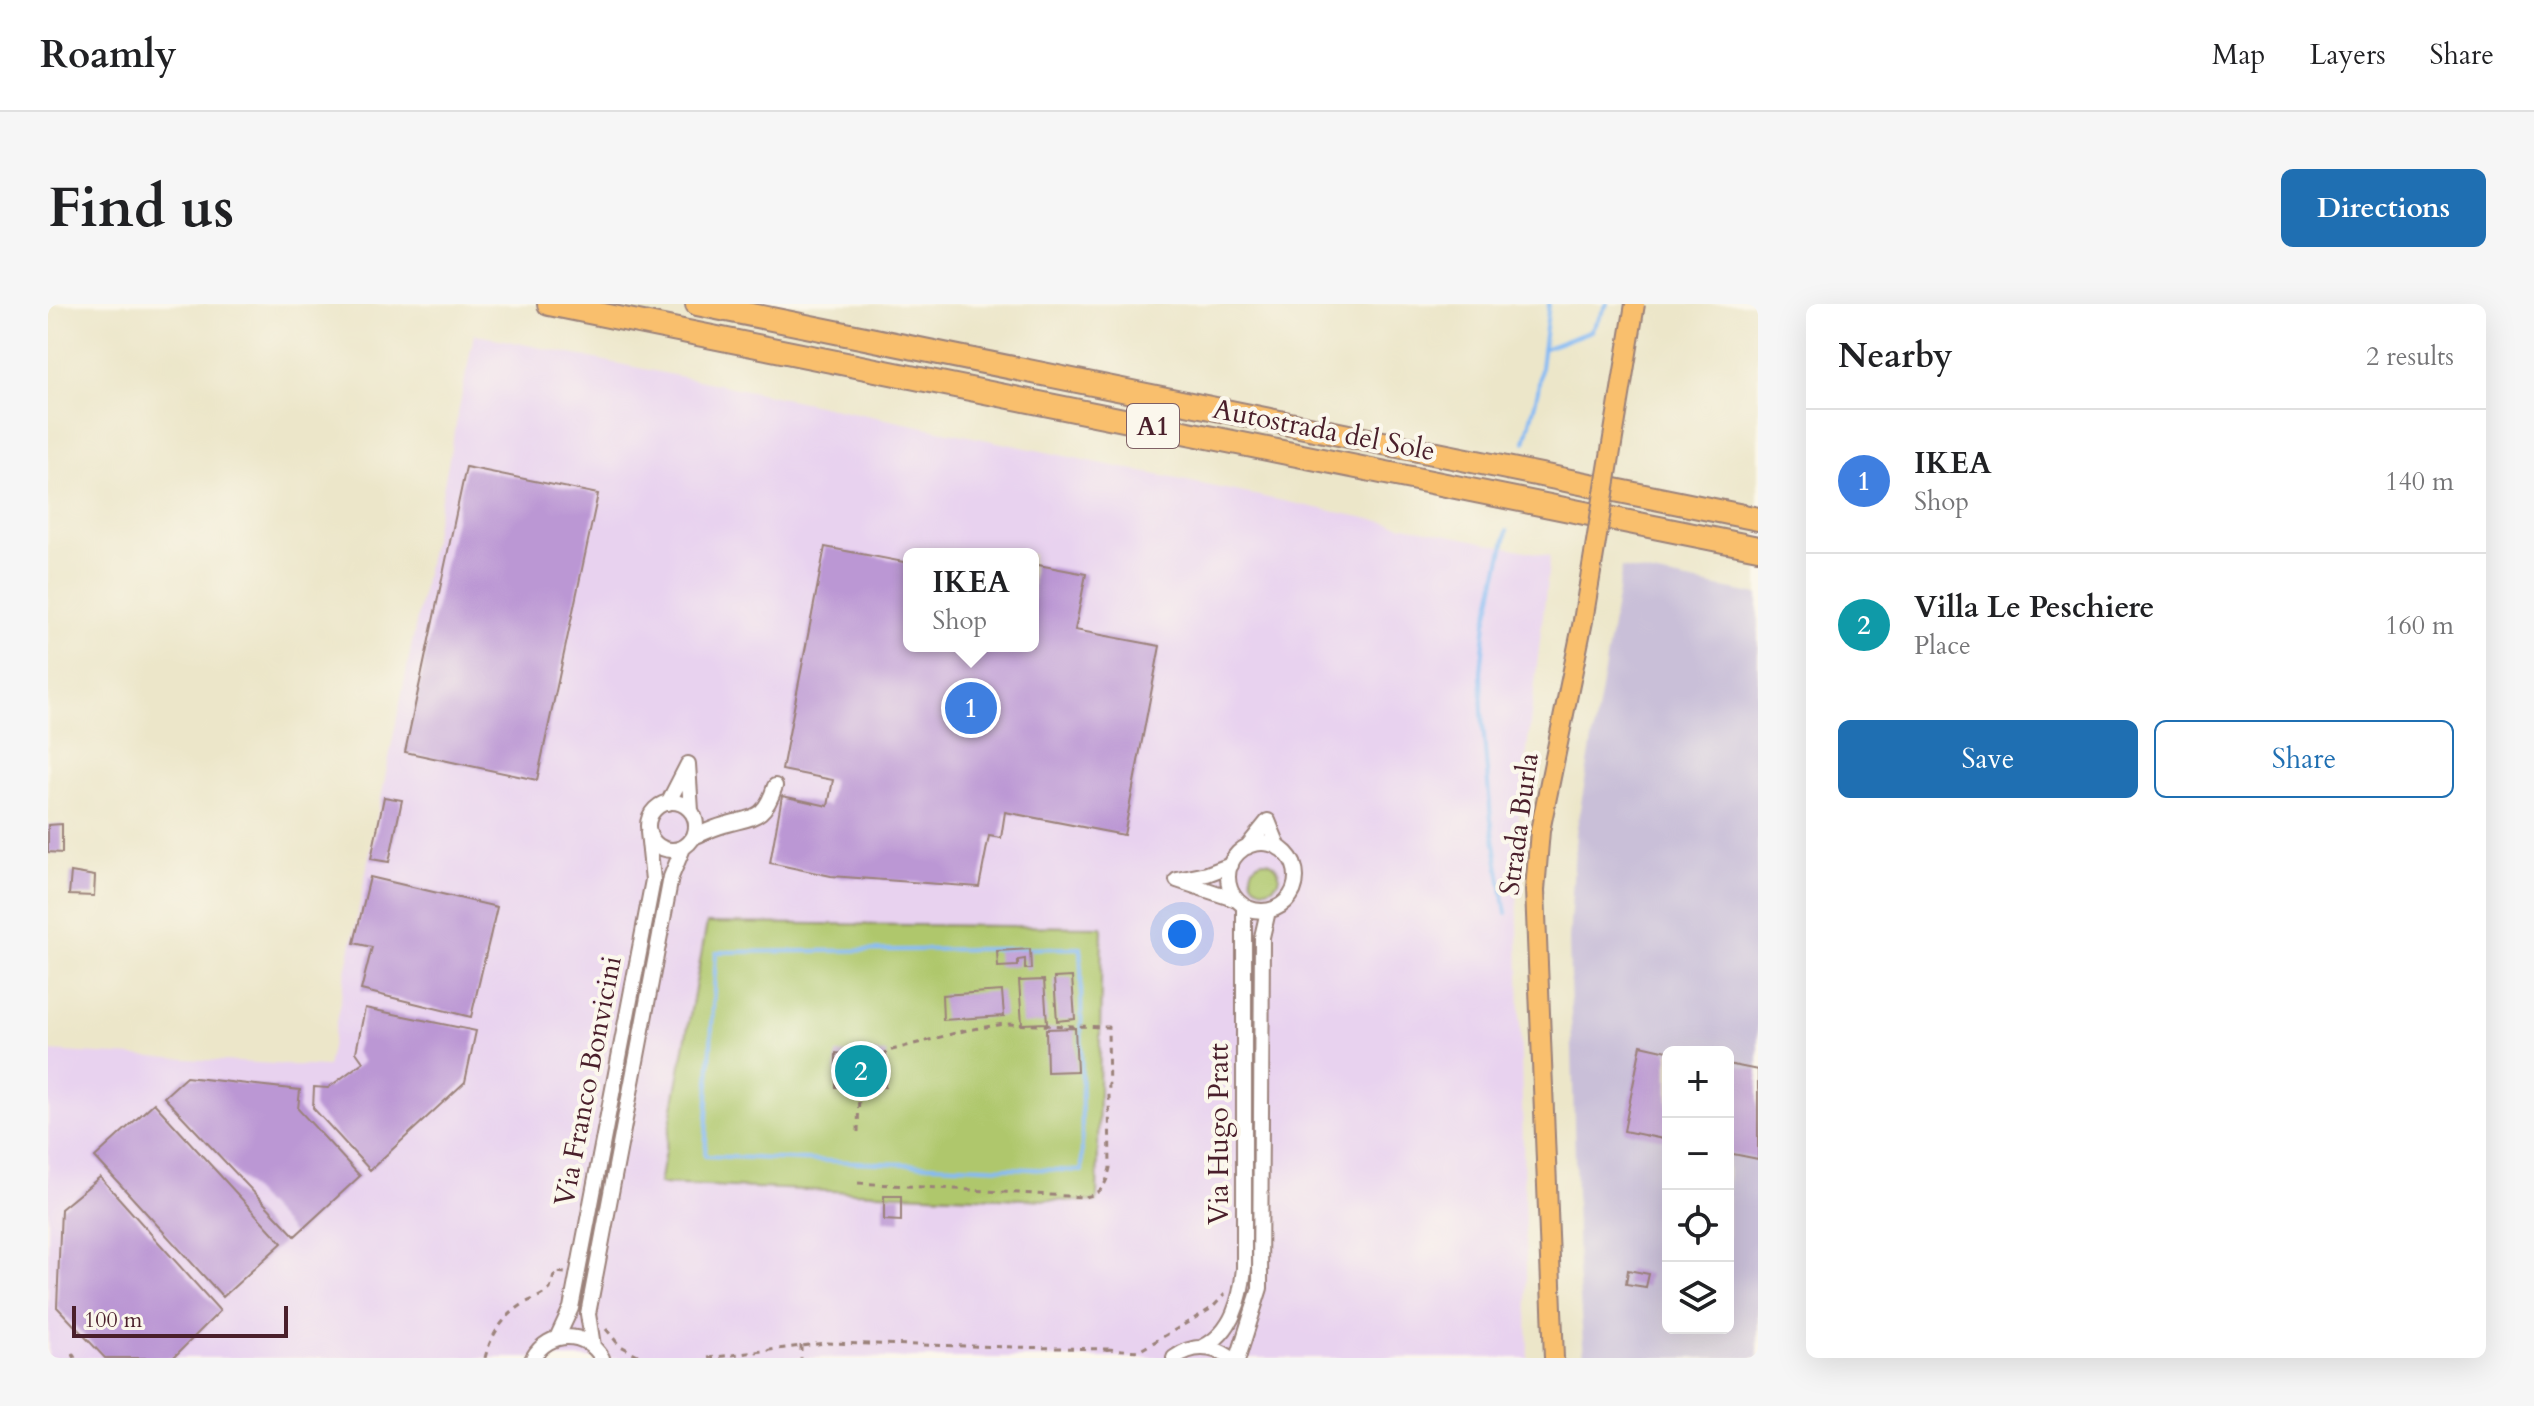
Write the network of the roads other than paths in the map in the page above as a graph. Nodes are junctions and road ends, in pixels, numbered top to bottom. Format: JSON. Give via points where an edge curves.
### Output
{"nodes":[{"id":1,"x":549,"y":304,"type":"edge"},
{"id":2,"x":697,"y":304,"type":"edge"},
{"id":3,"x":1635,"y":304,"type":"edge"},
{"id":4,"x":1758,"y":519,"type":"edge"},
{"id":5,"x":1758,"y":548,"type":"edge"},
{"id":6,"x":775,"y":786,"type":"dead end"},
{"id":7,"x":668,"y":803,"type":"junction"},
{"id":8,"x":692,"y":814,"type":"junction"},
{"id":9,"x":722,"y":825,"type":"junction"},
{"id":10,"x":648,"y":832,"type":"junction"},
{"id":11,"x":688,"y":843,"type":"junction"},
{"id":12,"x":1247,"y":847,"type":"junction"},
{"id":13,"x":1279,"y":848,"type":"junction"},
{"id":14,"x":1231,"y":865,"type":"junction"},
{"id":15,"x":1241,"y":903,"type":"junction"},
{"id":16,"x":1268,"y":911,"type":"junction"},
{"id":17,"x":557,"y":1338,"type":"junction"},
{"id":18,"x":1203,"y":1347,"type":"junction"},
{"id":19,"x":600,"y":1354,"type":"edge"},
{"id":20,"x":533,"y":1358,"type":"edge"},
{"id":21,"x":1174,"y":1358,"type":"edge"},
{"id":22,"x":1231,"y":1358,"type":"edge"},
{"id":23,"x":1238,"y":1358,"type":"edge"},
{"id":24,"x":1554,"y":1358,"type":"edge"}],
"edges":[{"from":1,"to":5,"type":"highway","name":"Autostrada del Sole","number":"A1"},
{"from":2,"to":4,"type":"highway","name":"Autostrada del Sole","number":"A1"},
{"from":3,"to":24,"type":"main road","name":"Strada Burla","bridge":true,"via":[[1583,621],[1540,831],[1535,890]]},
{"from":6,"to":9,"type":"street","via":[[763,812]]},
{"from":7,"to":8,"type":"street","via":[[681,804]]},
{"from":7,"to":8,"type":"street","name":"Via Franco Bonvicini","via":[[688,764]]},
{"from":7,"to":10,"type":"street","via":[[650,817]]},
{"from":8,"to":9,"type":"street"},
{"from":8,"to":11,"type":"street","name":"Via Franco Bonvicini","via":[[696,823]]},
{"from":9,"to":11,"type":"street"},
{"from":10,"to":11,"type":"street","via":[[662,849],[676,850]]},
{"from":10,"to":17,"type":"street","name":"Via Franco Bonvicini","via":[[653,880],[571,1308]]},
{"from":11,"to":19,"type":"street","name":"Via Franco Bonvicini","via":[[671,877],[594,1281],[588,1323]]},
{"from":12,"to":13,"type":"street"},
{"from":12,"to":13,"type":"street","via":[[1268,821]]},
{"from":12,"to":14,"type":"street"},
{"from":13,"to":16,"type":"street","via":[[1294,865],[1295,886],[1285,902]]},
{"from":14,"to":15,"type":"street","via":[[1229,884]]},
{"from":14,"to":15,"type":"street","via":[[1177,880]]},
{"from":15,"to":16,"type":"street"},
{"from":15,"to":18,"type":"street","name":"Via Hugo Pratt","via":[[1243,1286],[1222,1335]]},
{"from":16,"to":23,"type":"street","name":"Via Hugo Pratt","via":[[1262,937],[1260,1288]]},
{"from":17,"to":19,"type":"street","via":[[576,1337]]},
{"from":17,"to":20,"type":"street"},
{"from":18,"to":21,"type":"street"},
{"from":18,"to":22,"type":"street"}]}
